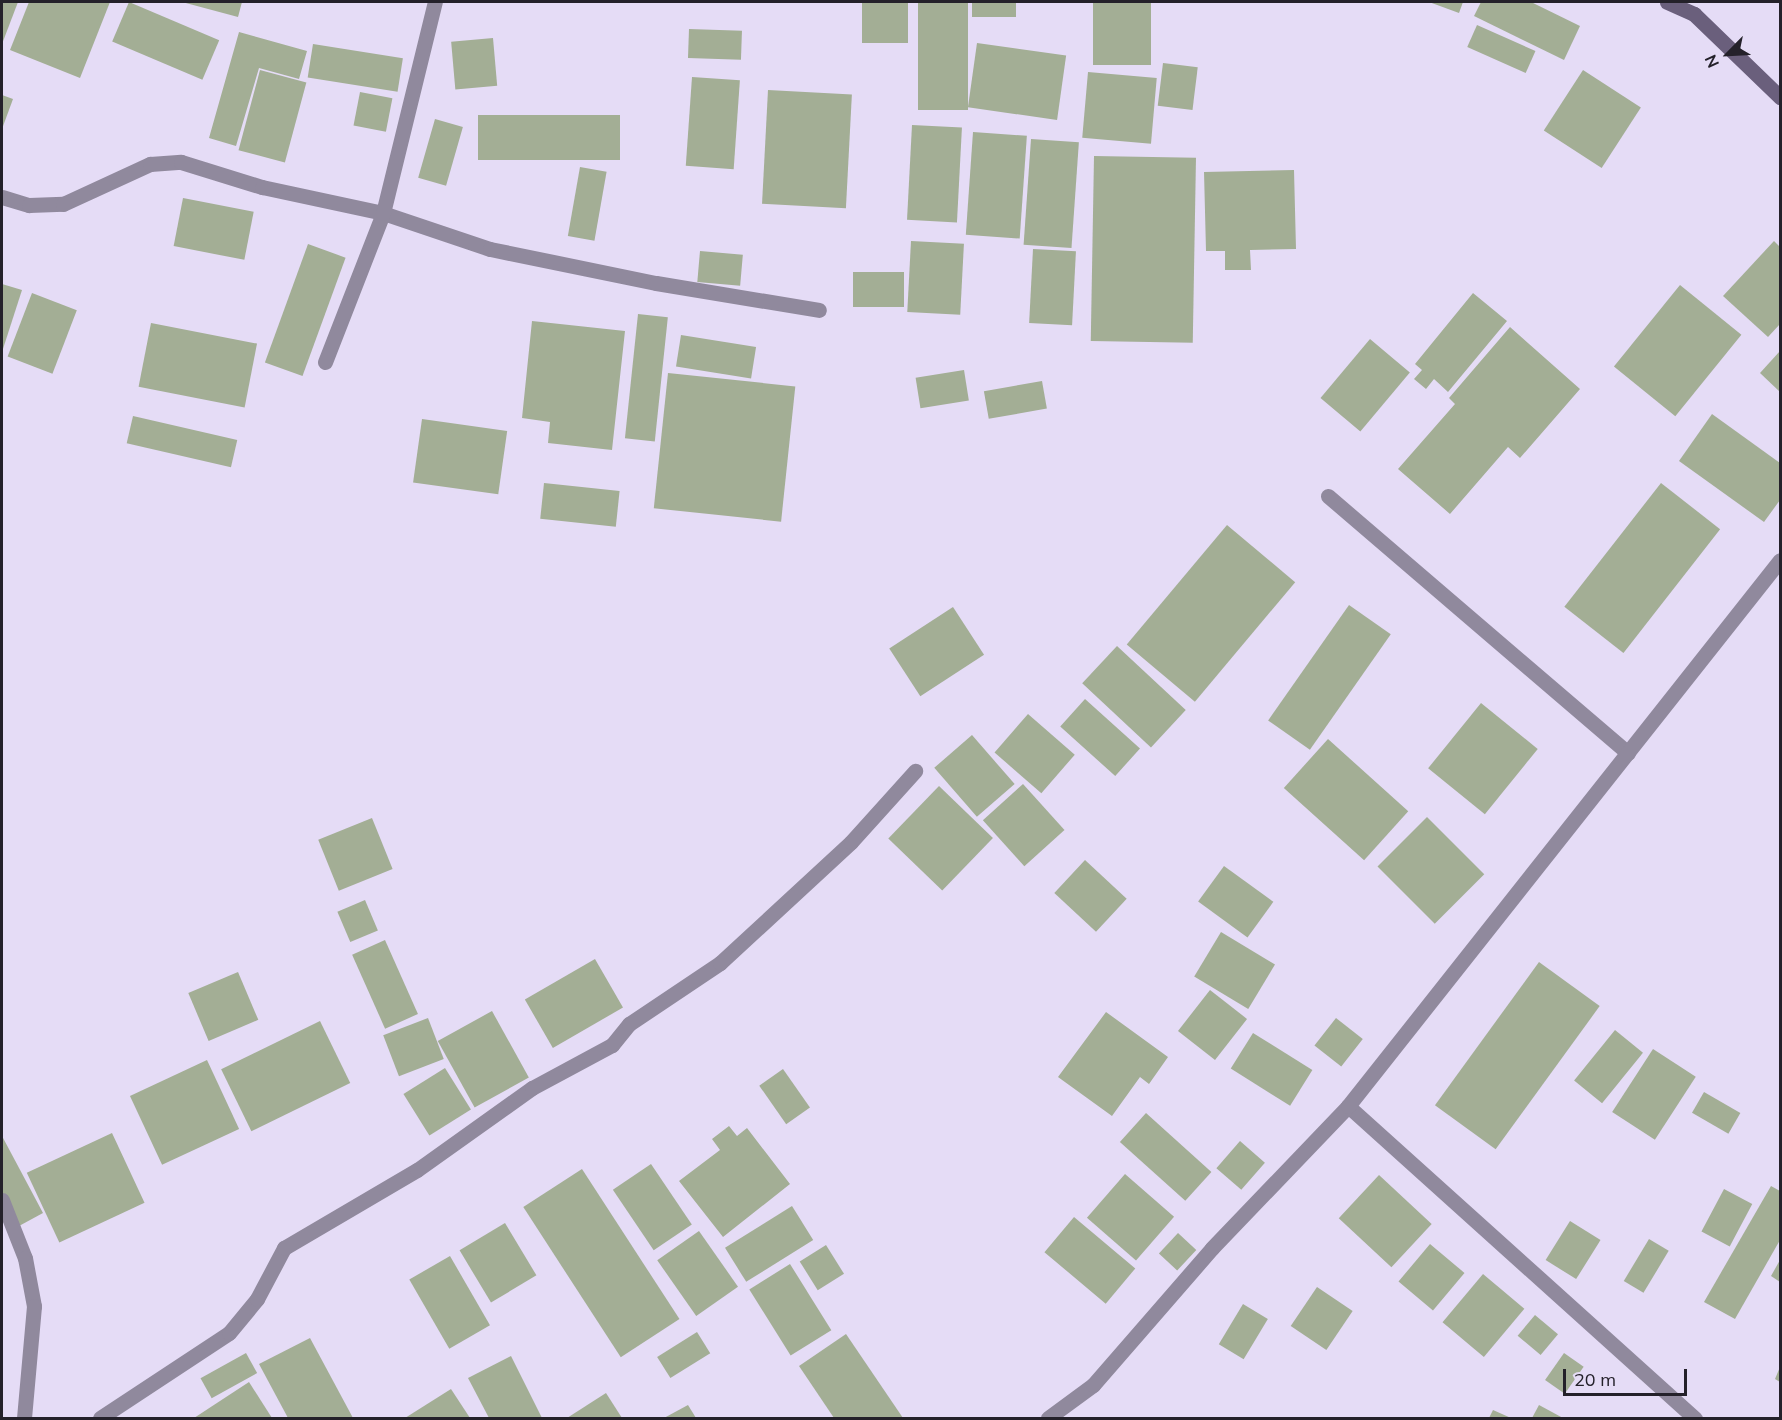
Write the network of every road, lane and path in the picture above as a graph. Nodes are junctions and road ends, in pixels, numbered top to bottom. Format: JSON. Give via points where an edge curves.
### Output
{"nodes":[{"id":1,"x":435,"y":2,"type":"edge"},
{"id":2,"x":1667,"y":2,"type":"edge"},
{"id":3,"x":1780,"y":97,"type":"edge"},
{"id":4,"x":2,"y":197,"type":"edge"},
{"id":5,"x":383,"y":213,"type":"junction"},
{"id":6,"x":819,"y":310,"type":"dead end"},
{"id":7,"x":325,"y":362,"type":"dead end"},
{"id":8,"x":1328,"y":496,"type":"dead end"},
{"id":9,"x":1780,"y":560,"type":"edge"},
{"id":10,"x":1628,"y":753,"type":"junction"},
{"id":11,"x":915,"y":771,"type":"dead end"},
{"id":12,"x":1348,"y":1106,"type":"junction"},
{"id":13,"x":2,"y":1200,"type":"edge"},
{"id":14,"x":24,"y":1419,"type":"edge"},
{"id":15,"x":100,"y":1419,"type":"edge"},
{"id":16,"x":1048,"y":1419,"type":"edge"},
{"id":17,"x":1695,"y":1419,"type":"edge"}],
"edges":[{"from":1,"to":5,"type":"street"},
{"from":2,"to":3,"type":"street","via":[[1694,14]]},
{"from":4,"to":5,"type":"street","via":[[29,205],[63,204],[150,164],[180,162],[262,187]]},
{"from":5,"to":6,"type":"street","via":[[490,249],[656,283]]},
{"from":5,"to":7,"type":"street"},
{"from":8,"to":10,"type":"street"},
{"from":9,"to":10,"type":"street"},
{"from":10,"to":12,"type":"street"},
{"from":11,"to":15,"type":"street","via":[[851,842],[720,963],[629,1024],[612,1045],[532,1088],[407,1176],[284,1248],[257,1299],[230,1333]]},
{"from":12,"to":16,"type":"street","via":[[1212,1248],[1093,1385]]},
{"from":12,"to":17,"type":"street"},
{"from":13,"to":14,"type":"street","via":[[25,1258],[34,1305]]}]}
